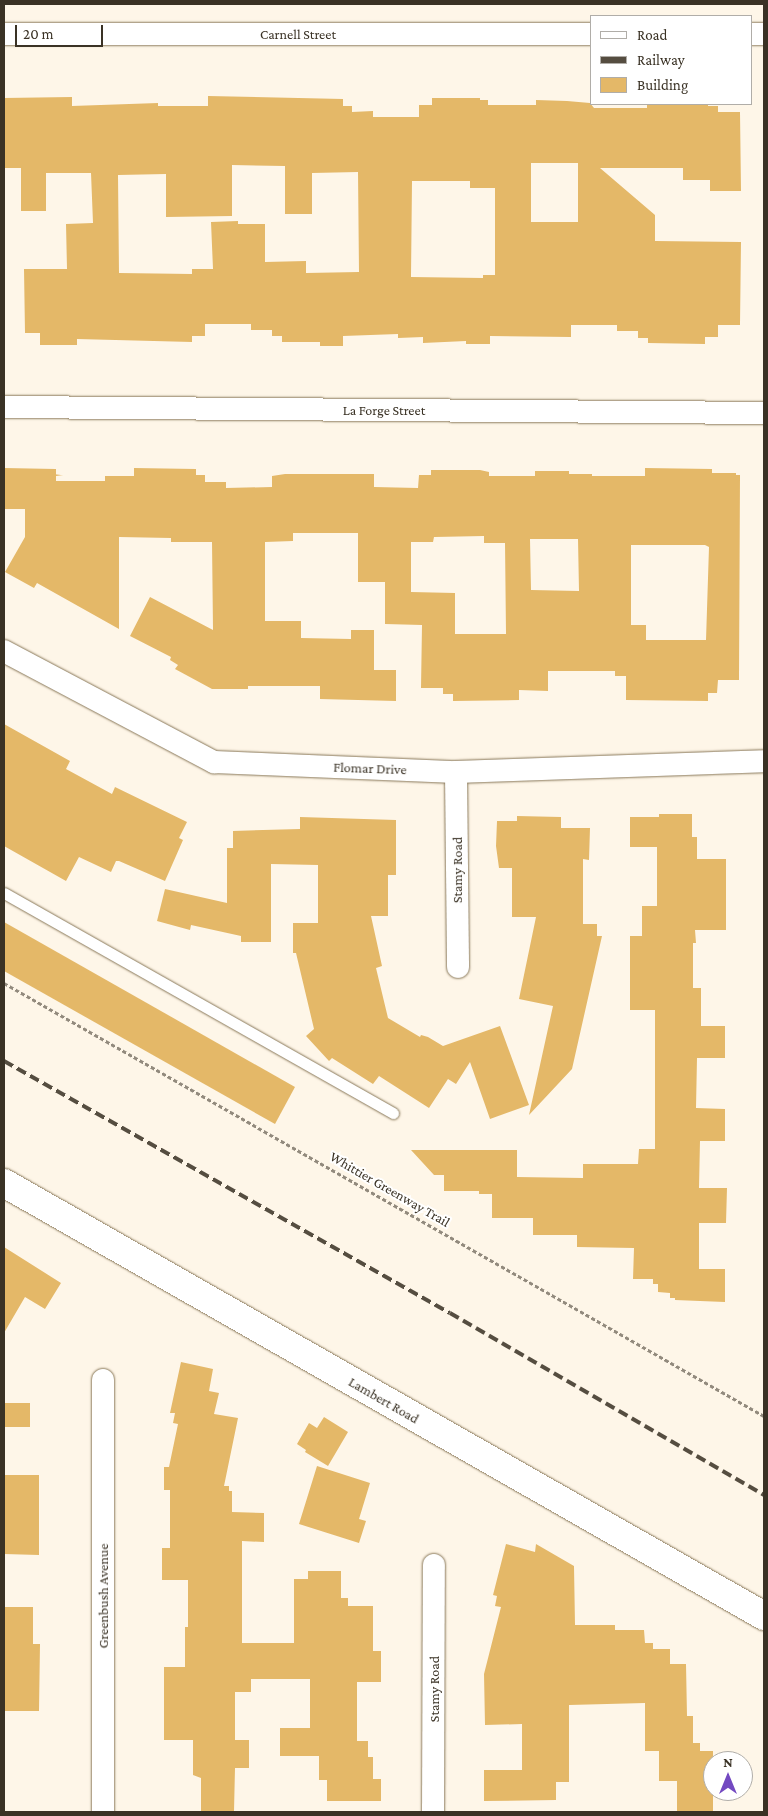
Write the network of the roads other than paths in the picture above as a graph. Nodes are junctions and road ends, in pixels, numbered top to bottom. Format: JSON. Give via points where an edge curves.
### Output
{"nodes":[{"id":1,"x":4,"y":34,"type":"edge"},
{"id":2,"x":590,"y":34,"type":"edge"},
{"id":3,"x":4,"y":407,"type":"edge"},
{"id":4,"x":764,"y":413,"type":"edge"},
{"id":5,"x":4,"y":651,"type":"edge"},
{"id":6,"x":764,"y":761,"type":"edge"},
{"id":7,"x":456,"y":772,"type":"junction"},
{"id":8,"x":4,"y":893,"type":"edge"},
{"id":9,"x":458,"y":968,"type":"dead end"},
{"id":10,"x":393,"y":1113,"type":"dead end"},
{"id":11,"x":4,"y":1183,"type":"edge"},
{"id":12,"x":103,"y":1380,"type":"dead end"},
{"id":13,"x":434,"y":1565,"type":"dead end"},
{"id":14,"x":764,"y":1616,"type":"edge"},
{"id":15,"x":103,"y":1812,"type":"edge"},
{"id":16,"x":433,"y":1812,"type":"edge"}],
"edges":[{"from":1,"to":2,"type":"street","name":"Carnell Street"},
{"from":3,"to":4,"type":"street","name":"La Forge Street"},
{"from":5,"to":7,"type":"street","name":"Flomar Drive","via":[[214,762]]},
{"from":6,"to":7,"type":"street","name":"Flomar Drive"},
{"from":7,"to":9,"type":"street","name":"Stamy Road"},
{"from":8,"to":10,"type":"lane"},
{"from":11,"to":14,"type":"main road","name":"Lambert Road"},
{"from":12,"to":15,"type":"street","name":"Greenbush Avenue"},
{"from":13,"to":16,"type":"street","name":"Stamy Road"}]}
